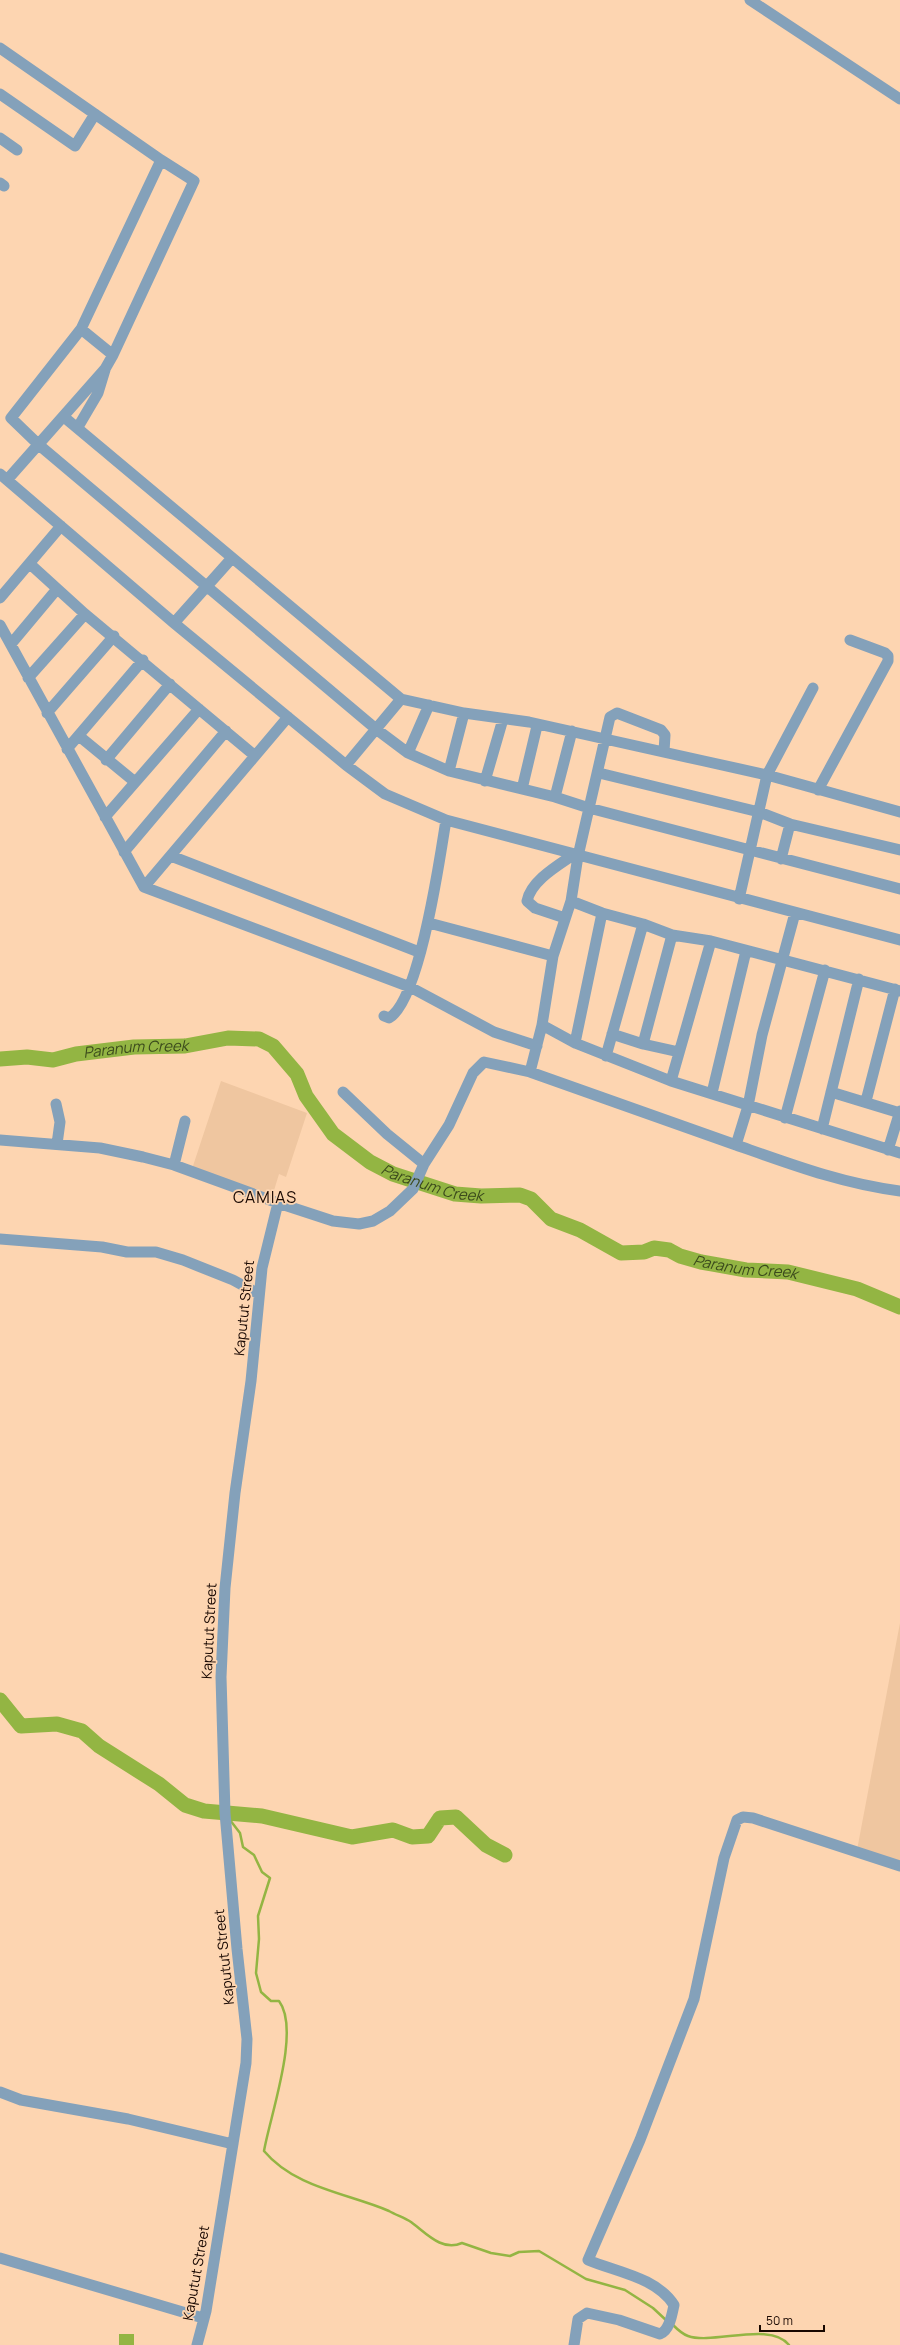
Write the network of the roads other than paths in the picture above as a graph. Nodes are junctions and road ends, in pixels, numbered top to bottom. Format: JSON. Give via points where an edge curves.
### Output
{"nodes":[{"id":1,"x":750,"y":0,"type":"edge"},
{"id":2,"x":0,"y":48,"type":"edge"},
{"id":3,"x":0,"y":94,"type":"edge"},
{"id":4,"x":900,"y":99,"type":"edge"},
{"id":5,"x":95,"y":114,"type":"junction"},
{"id":6,"x":0,"y":138,"type":"edge"},
{"id":7,"x":16,"y":150,"type":"dead end"},
{"id":8,"x":161,"y":160,"type":"junction"},
{"id":9,"x":80,"y":329,"type":"junction"},
{"id":10,"x":113,"y":355,"type":"junction"},
{"id":11,"x":105,"y":369,"type":"junction"},
{"id":12,"x":64,"y":417,"type":"junction"},
{"id":13,"x":78,"y":427,"type":"junction"},
{"id":14,"x":39,"y":445,"type":"junction"},
{"id":15,"x":4,"y":477,"type":"edge"},
{"id":16,"x":61,"y":526,"type":"junction"},
{"id":17,"x":232,"y":558,"type":"junction"},
{"id":18,"x":30,"y":564,"type":"junction"},
{"id":19,"x":206,"y":585,"type":"junction"},
{"id":20,"x":57,"y":589,"type":"junction"},
{"id":21,"x":0,"y":598,"type":"edge"},
{"id":22,"x":85,"y":614,"type":"junction"},
{"id":23,"x":174,"y":623,"type":"junction"},
{"id":24,"x":0,"y":625,"type":"edge"},
{"id":25,"x":114,"y":636,"type":"junction"},
{"id":26,"x":850,"y":640,"type":"dead end"},
{"id":27,"x":11,"y":644,"type":"junction"},
{"id":28,"x":143,"y":660,"type":"junction"},
{"id":29,"x":28,"y":678,"type":"junction"},
{"id":30,"x":170,"y":684,"type":"junction"},
{"id":31,"x":813,"y":688,"type":"dead end"},
{"id":32,"x":401,"y":699,"type":"junction"},
{"id":33,"x":429,"y":706,"type":"junction"},
{"id":34,"x":199,"y":709,"type":"junction"},
{"id":35,"x":464,"y":712,"type":"junction"},
{"id":36,"x":48,"y":713,"type":"junction"},
{"id":37,"x":288,"y":717,"type":"junction"},
{"id":38,"x":503,"y":719,"type":"junction"},
{"id":39,"x":537,"y":726,"type":"junction"},
{"id":40,"x":376,"y":729,"type":"junction"},
{"id":41,"x":226,"y":731,"type":"junction"},
{"id":42,"x":572,"y":732,"type":"junction"},
{"id":43,"x":79,"y":736,"type":"junction"},
{"id":44,"x":606,"y":739,"type":"junction"},
{"id":45,"x":67,"y":749,"type":"junction"},
{"id":46,"x":664,"y":752,"type":"junction"},
{"id":47,"x":408,"y":753,"type":"junction"},
{"id":48,"x":254,"y":755,"type":"junction"},
{"id":49,"x":106,"y":760,"type":"junction"},
{"id":50,"x":346,"y":765,"type":"junction"},
{"id":51,"x":449,"y":771,"type":"junction"},
{"id":52,"x":599,"y":773,"type":"junction"},
{"id":53,"x":767,"y":775,"type":"junction"},
{"id":54,"x":485,"y":781,"type":"junction"},
{"id":55,"x":135,"y":782,"type":"junction"},
{"id":56,"x":522,"y":789,"type":"junction"},
{"id":57,"x":818,"y":790,"type":"junction"},
{"id":58,"x":555,"y":797,"type":"junction"},
{"id":59,"x":589,"y":808,"type":"junction"},
{"id":60,"x":759,"y":812,"type":"junction"},
{"id":61,"x":900,"y":812,"type":"edge"},
{"id":62,"x":105,"y":817,"type":"junction"},
{"id":63,"x":446,"y":820,"type":"junction"},
{"id":64,"x":790,"y":824,"type":"junction"},
{"id":65,"x":751,"y":850,"type":"junction"},
{"id":66,"x":900,"y":850,"type":"edge"},
{"id":67,"x":124,"y":852,"type":"junction"},
{"id":68,"x":575,"y":855,"type":"junction"},
{"id":69,"x":171,"y":856,"type":"junction"},
{"id":70,"x":781,"y":858,"type":"junction"},
{"id":71,"x":144,"y":887,"type":"junction"},
{"id":72,"x":900,"y":888,"type":"edge"},
{"id":73,"x":739,"y":899,"type":"junction"},
{"id":74,"x":571,"y":901,"type":"junction"},
{"id":75,"x":602,"y":913,"type":"junction"},
{"id":76,"x":795,"y":913,"type":"junction"},
{"id":77,"x":565,"y":918,"type":"junction"},
{"id":78,"x":429,"y":923,"type":"junction"},
{"id":79,"x":643,"y":924,"type":"junction"},
{"id":80,"x":672,"y":935,"type":"junction"},
{"id":81,"x":900,"y":940,"type":"edge"},
{"id":82,"x":711,"y":941,"type":"junction"},
{"id":83,"x":746,"y":951,"type":"junction"},
{"id":84,"x":419,"y":952,"type":"junction"},
{"id":85,"x":554,"y":956,"type":"junction"},
{"id":86,"x":782,"y":961,"type":"junction"},
{"id":87,"x":824,"y":970,"type":"junction"},
{"id":88,"x":859,"y":979,"type":"junction"},
{"id":89,"x":410,"y":987,"type":"junction"},
{"id":90,"x":897,"y":990,"type":"edge"},
{"id":91,"x":384,"y":1016,"type":"dead end"},
{"id":92,"x":542,"y":1025,"type":"junction"},
{"id":93,"x":612,"y":1034,"type":"junction"},
{"id":94,"x":575,"y":1043,"type":"junction"},
{"id":95,"x":643,"y":1044,"type":"junction"},
{"id":96,"x":537,"y":1046,"type":"junction"},
{"id":97,"x":679,"y":1052,"type":"junction"},
{"id":98,"x":606,"y":1056,"type":"junction"},
{"id":99,"x":530,"y":1072,"type":"junction"},
{"id":100,"x":671,"y":1081,"type":"junction"},
{"id":101,"x":342,"y":1092,"type":"dead end"},
{"id":102,"x":831,"y":1092,"type":"junction"},
{"id":103,"x":712,"y":1093,"type":"junction"},
{"id":104,"x":866,"y":1101,"type":"junction"},
{"id":105,"x":56,"y":1104,"type":"dead end"},
{"id":106,"x":748,"y":1106,"type":"junction"},
{"id":107,"x":900,"y":1112,"type":"edge"},
{"id":108,"x":785,"y":1118,"type":"junction"},
{"id":109,"x":185,"y":1121,"type":"dead end"},
{"id":110,"x":822,"y":1129,"type":"junction"},
{"id":111,"x":0,"y":1140,"type":"edge"},
{"id":112,"x":57,"y":1144,"type":"junction"},
{"id":113,"x":736,"y":1145,"type":"junction"},
{"id":114,"x":888,"y":1150,"type":"junction"},
{"id":115,"x":900,"y":1153,"type":"edge"},
{"id":116,"x":174,"y":1164,"type":"junction"},
{"id":117,"x":423,"y":1168,"type":"junction"},
{"id":118,"x":900,"y":1191,"type":"edge"},
{"id":119,"x":278,"y":1203,"type":"junction"},
{"id":120,"x":0,"y":1239,"type":"edge"},
{"id":121,"x":260,"y":1294,"type":"junction"},
{"id":122,"x":900,"y":1866,"type":"edge"},
{"id":123,"x":0,"y":2092,"type":"edge"},
{"id":124,"x":232,"y":2144,"type":"junction"},
{"id":125,"x":0,"y":2258,"type":"edge"},
{"id":126,"x":203,"y":2318,"type":"junction"},
{"id":127,"x":197,"y":2345,"type":"edge"},
{"id":128,"x":574,"y":2345,"type":"edge"}],
"edges":[{"from":1,"to":4,"type":"street"},
{"from":2,"to":5,"type":"street"},
{"from":3,"to":5,"type":"street","via":[[75,146]]},
{"from":5,"to":8,"type":"street"},
{"from":6,"to":7,"type":"street"},
{"from":8,"to":9,"type":"street"},
{"from":8,"to":10,"type":"street","via":[[194,181]]},
{"from":9,"to":10,"type":"street"},
{"from":9,"to":14,"type":"street","via":[[11,418]]},
{"from":10,"to":11,"type":"street"},
{"from":11,"to":12,"type":"street"},
{"from":11,"to":13,"type":"street","via":[[98,392]]},
{"from":12,"to":13,"type":"street"},
{"from":12,"to":14,"type":"street"},
{"from":13,"to":17,"type":"street"},
{"from":14,"to":15,"type":"street"},
{"from":14,"to":19,"type":"street"},
{"from":15,"to":16,"type":"street"},
{"from":16,"to":18,"type":"street"},
{"from":16,"to":23,"type":"street"},
{"from":17,"to":19,"type":"street"},
{"from":17,"to":32,"type":"street"},
{"from":18,"to":20,"type":"street"},
{"from":18,"to":21,"type":"street"},
{"from":19,"to":23,"type":"street"},
{"from":19,"to":40,"type":"street"},
{"from":20,"to":22,"type":"street"},
{"from":20,"to":27,"type":"street"},
{"from":22,"to":25,"type":"street"},
{"from":22,"to":29,"type":"street"},
{"from":23,"to":37,"type":"street"},
{"from":24,"to":27,"type":"street"},
{"from":25,"to":28,"type":"street"},
{"from":25,"to":36,"type":"street"},
{"from":26,"to":57,"type":"street","via":[[885,653],[888,661]]},
{"from":27,"to":29,"type":"street"},
{"from":28,"to":30,"type":"street"},
{"from":28,"to":43,"type":"street"},
{"from":29,"to":36,"type":"street"},
{"from":30,"to":34,"type":"street"},
{"from":30,"to":49,"type":"street"},
{"from":31,"to":53,"type":"street"},
{"from":32,"to":33,"type":"street"},
{"from":32,"to":40,"type":"street"},
{"from":33,"to":35,"type":"street"},
{"from":33,"to":47,"type":"street"},
{"from":34,"to":41,"type":"street"},
{"from":34,"to":55,"type":"street"},
{"from":35,"to":38,"type":"street"},
{"from":35,"to":51,"type":"street"},
{"from":36,"to":45,"type":"street"},
{"from":37,"to":48,"type":"street"},
{"from":37,"to":50,"type":"street"},
{"from":38,"to":39,"type":"street"},
{"from":38,"to":54,"type":"street"},
{"from":39,"to":42,"type":"street"},
{"from":39,"to":56,"type":"street"},
{"from":40,"to":47,"type":"street"},
{"from":40,"to":50,"type":"street"},
{"from":41,"to":48,"type":"street"},
{"from":41,"to":67,"type":"street"},
{"from":42,"to":44,"type":"street"},
{"from":42,"to":58,"type":"street"},
{"from":43,"to":45,"type":"street"},
{"from":43,"to":49,"type":"street"},
{"from":44,"to":46,"type":"street"},
{"from":44,"to":46,"type":"street","via":[[610,717],[617,713],[661,730],[665,735]]},
{"from":44,"to":52,"type":"street"},
{"from":45,"to":62,"type":"street"},
{"from":46,"to":53,"type":"street"},
{"from":47,"to":51,"type":"street"},
{"from":48,"to":69,"type":"street"},
{"from":49,"to":55,"type":"street"},
{"from":50,"to":63,"type":"street","via":[[385,794]]},
{"from":51,"to":54,"type":"street"},
{"from":52,"to":59,"type":"street"},
{"from":52,"to":60,"type":"street"},
{"from":53,"to":57,"type":"street"},
{"from":53,"to":60,"type":"street"},
{"from":54,"to":56,"type":"street"},
{"from":55,"to":62,"type":"street"},
{"from":56,"to":58,"type":"street"},
{"from":57,"to":61,"type":"street"},
{"from":58,"to":59,"type":"street"},
{"from":59,"to":65,"type":"street"},
{"from":59,"to":68,"type":"street"},
{"from":60,"to":64,"type":"street"},
{"from":60,"to":65,"type":"street"},
{"from":62,"to":67,"type":"street"},
{"from":63,"to":68,"type":"street"},
{"from":63,"to":78,"type":"street"},
{"from":64,"to":66,"type":"street"},
{"from":64,"to":70,"type":"street"},
{"from":65,"to":70,"type":"street"},
{"from":65,"to":73,"type":"street"},
{"from":67,"to":71,"type":"street"},
{"from":68,"to":73,"type":"street"},
{"from":68,"to":74,"type":"street"},
{"from":68,"to":77,"type":"street","via":[[554,868],[529,892],[527,901],[535,908]]},
{"from":69,"to":71,"type":"street"},
{"from":69,"to":84,"type":"street"},
{"from":70,"to":72,"type":"street"},
{"from":71,"to":89,"type":"street"},
{"from":73,"to":76,"type":"street"},
{"from":74,"to":75,"type":"street"},
{"from":74,"to":77,"type":"street"},
{"from":75,"to":79,"type":"street"},
{"from":75,"to":94,"type":"street"},
{"from":76,"to":81,"type":"street"},
{"from":76,"to":86,"type":"street"},
{"from":77,"to":85,"type":"street"},
{"from":78,"to":84,"type":"street"},
{"from":78,"to":85,"type":"street"},
{"from":79,"to":80,"type":"street"},
{"from":79,"to":93,"type":"street"},
{"from":80,"to":82,"type":"street"},
{"from":80,"to":95,"type":"street"},
{"from":82,"to":83,"type":"street"},
{"from":82,"to":97,"type":"street"},
{"from":83,"to":86,"type":"street"},
{"from":83,"to":103,"type":"street"},
{"from":84,"to":89,"type":"street"},
{"from":85,"to":92,"type":"street"},
{"from":86,"to":87,"type":"street"},
{"from":86,"to":106,"type":"street","via":[[762,1035]]},
{"from":87,"to":88,"type":"street"},
{"from":87,"to":108,"type":"street"},
{"from":88,"to":90,"type":"street"},
{"from":88,"to":102,"type":"street"},
{"from":89,"to":91,"type":"street","via":[[395,1015],[389,1018]]},
{"from":89,"to":96,"type":"street","via":[[494,1032]]},
{"from":90,"to":104,"type":"street"},
{"from":92,"to":94,"type":"street"},
{"from":92,"to":96,"type":"street"},
{"from":93,"to":95,"type":"street"},
{"from":93,"to":98,"type":"street"},
{"from":94,"to":98,"type":"street"},
{"from":95,"to":97,"type":"street"},
{"from":96,"to":99,"type":"street"},
{"from":97,"to":100,"type":"street"},
{"from":98,"to":100,"type":"street"},
{"from":99,"to":113,"type":"street"},
{"from":99,"to":117,"type":"street","via":[[484,1062],[473,1073],[449,1126]]},
{"from":100,"to":103,"type":"street"},
{"from":101,"to":117,"type":"street"},
{"from":102,"to":104,"type":"street"},
{"from":102,"to":110,"type":"street"},
{"from":103,"to":106,"type":"street"},
{"from":104,"to":107,"type":"street"},
{"from":105,"to":112,"type":"street","via":[[60,1122]]},
{"from":106,"to":108,"type":"street"},
{"from":106,"to":113,"type":"street"},
{"from":107,"to":114,"type":"street"},
{"from":108,"to":110,"type":"street"},
{"from":109,"to":116,"type":"street"},
{"from":110,"to":114,"type":"street"},
{"from":111,"to":112,"type":"street"},
{"from":112,"to":116,"type":"street","via":[[100,1148]]},
{"from":113,"to":118,"type":"street","via":[[868,1187]]},
{"from":114,"to":115,"type":"street"},
{"from":116,"to":119,"type":"street"},
{"from":117,"to":119,"type":"street","via":[[413,1189],[390,1211],[373,1222],[359,1224],[333,1221]]},
{"from":119,"to":121,"type":"street","name":"Kaputut Street","via":[[262,1268]]},
{"from":120,"to":121,"type":"street","via":[[102,1247],[127,1252],[156,1252],[233,1280]]},
{"from":121,"to":124,"type":"street","name":"Kaputut Street","via":[[225,1588],[221,1677],[225,1821],[248,2040]]},
{"from":122,"to":128,"type":"street","via":[[753,1818],[743,1816],[737,1820],[724,1858],[694,1999],[640,2140],[588,2260],[648,2282],[674,2305],[671,2317],[660,2334],[619,2320],[587,2313],[578,2319]]},
{"from":123,"to":124,"type":"street","via":[[21,2100],[128,2119]]},
{"from":124,"to":126,"type":"street","name":"Kaputut Street"},
{"from":125,"to":126,"type":"street"},
{"from":126,"to":127,"type":"street","name":"Kaputut Street"}]}
